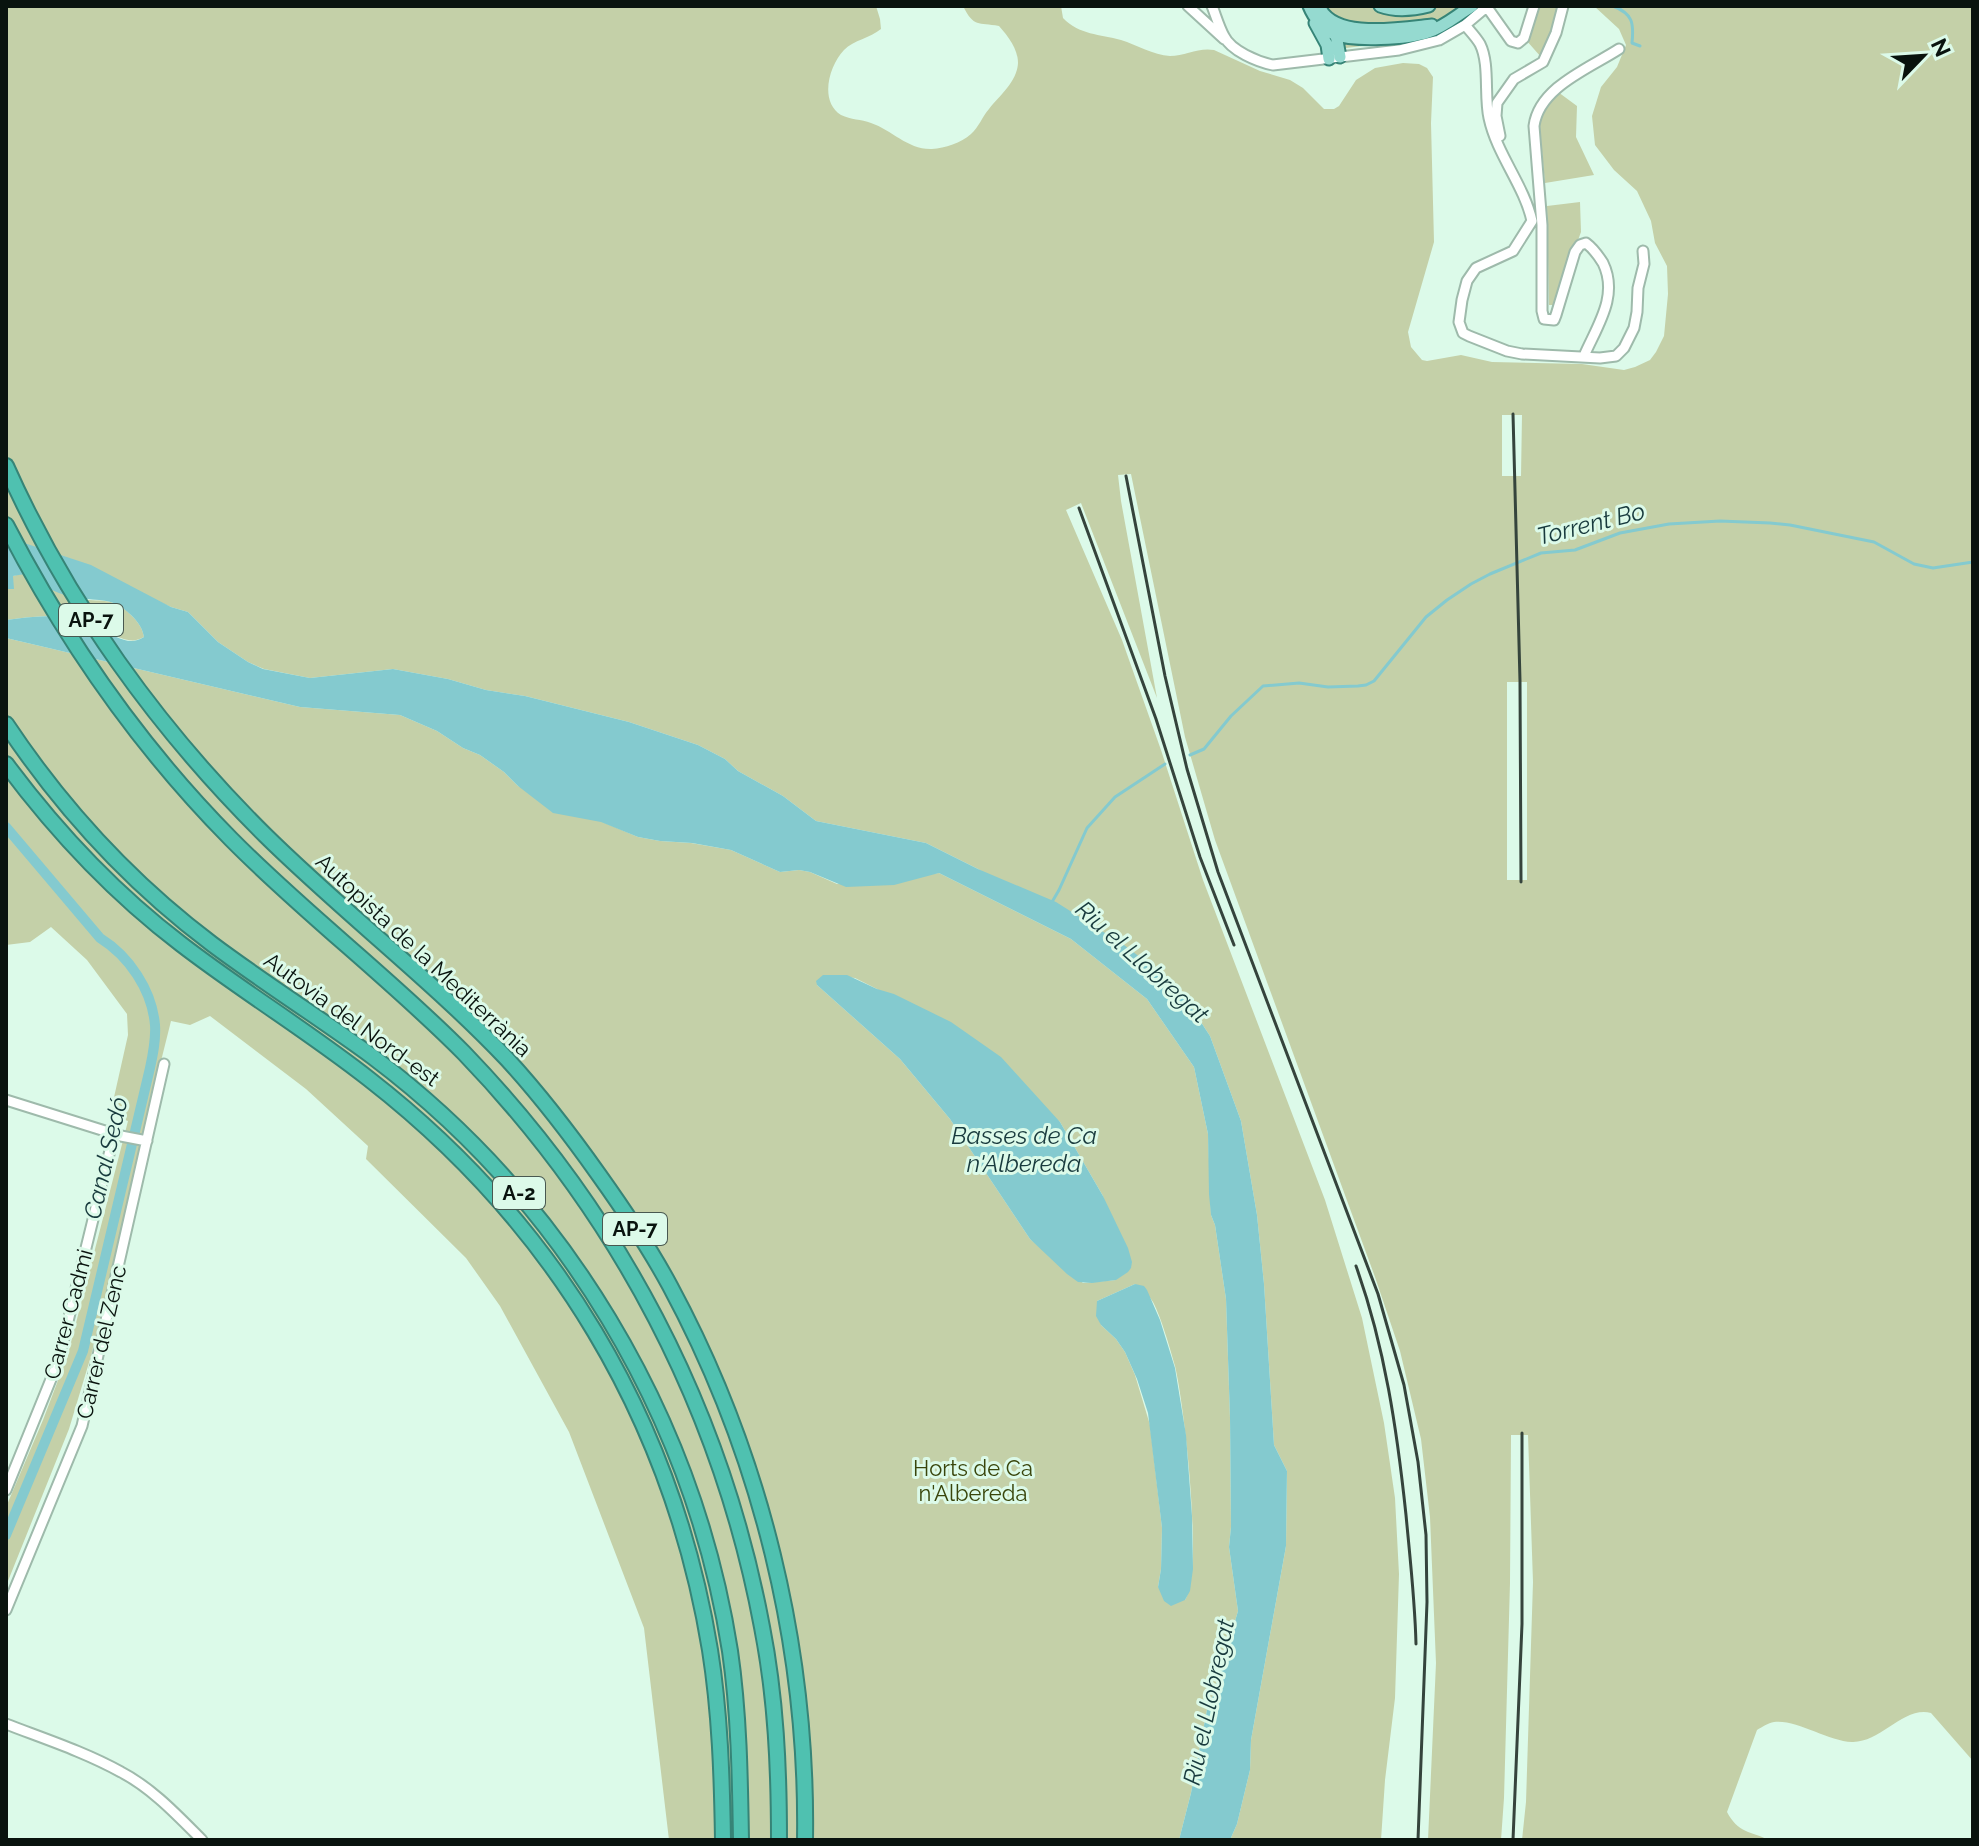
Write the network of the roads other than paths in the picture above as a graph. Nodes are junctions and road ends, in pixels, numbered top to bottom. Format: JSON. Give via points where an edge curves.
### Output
{"nodes":[{"id":1,"x":1188,"y":6,"type":"edge"},
{"id":2,"x":1212,"y":6,"type":"edge"},
{"id":3,"x":1380,"y":6,"type":"edge"},
{"id":4,"x":1429,"y":6,"type":"edge"},
{"id":5,"x":1534,"y":6,"type":"edge"},
{"id":6,"x":1563,"y":6,"type":"edge"},
{"id":7,"x":1468,"y":7,"type":"edge"},
{"id":8,"x":1316,"y":9,"type":"edge"},
{"id":9,"x":1444,"y":24,"type":"junction"},
{"id":10,"x":1465,"y":25,"type":"junction"},
{"id":11,"x":1369,"y":29,"type":"junction"},
{"id":12,"x":1336,"y":35,"type":"junction"},
{"id":13,"x":1226,"y":40,"type":"junction"},
{"id":14,"x":1327,"y":45,"type":"junction"},
{"id":15,"x":1619,"y":49,"type":"dead end"},
{"id":16,"x":1334,"y":58,"type":"junction"},
{"id":17,"x":1502,"y":154,"type":"junction"},
{"id":18,"x":1532,"y":221,"type":"junction"},
{"id":19,"x":1542,"y":225,"type":"junction"},
{"id":20,"x":1643,"y":251,"type":"dead end"},
{"id":21,"x":1584,"y":356,"type":"junction"},
{"id":22,"x":6,"y":466,"type":"edge"},
{"id":23,"x":6,"y":525,"type":"edge"},
{"id":24,"x":6,"y":724,"type":"edge"},
{"id":25,"x":6,"y":764,"type":"edge"},
{"id":26,"x":164,"y":1064,"type":"dead end"},
{"id":27,"x":6,"y":1100,"type":"edge"},
{"id":28,"x":118,"y":1135,"type":"junction"},
{"id":29,"x":144,"y":1140,"type":"junction"},
{"id":30,"x":6,"y":1490,"type":"edge"},
{"id":31,"x":6,"y":1610,"type":"edge"},
{"id":32,"x":6,"y":1724,"type":"edge"},
{"id":33,"x":202,"y":1840,"type":"edge"},
{"id":34,"x":723,"y":1840,"type":"edge"},
{"id":35,"x":741,"y":1840,"type":"edge"},
{"id":36,"x":779,"y":1840,"type":"edge"},
{"id":37,"x":805,"y":1840,"type":"edge"}],
"edges":[{"from":1,"to":13,"type":"street"},
{"from":2,"to":13,"type":"street"},
{"from":3,"to":4,"type":"main road"},
{"from":5,"to":10,"type":"street","via":[[1518,43],[1487,9]]},
{"from":6,"to":17,"type":"street","via":[[1543,62],[1514,79],[1497,103]]},
{"from":7,"to":9,"type":"main road"},
{"from":8,"to":11,"type":"main road","via":[[1337,25]]},
{"from":8,"to":12,"type":"main road","via":[[1321,25]]},
{"from":8,"to":14,"type":"main road","via":[[1317,26]]},
{"from":9,"to":11,"type":"main road"},
{"from":9,"to":12,"type":"main road","via":[[1404,36]]},
{"from":10,"to":16,"type":"street","via":[[1420,45]]},
{"from":10,"to":17,"type":"street","via":[[1483,51],[1488,117]]},
{"from":11,"to":12,"type":"main road"},
{"from":12,"to":14,"type":"main road"},
{"from":12,"to":16,"type":"main road"},
{"from":13,"to":16,"type":"street","via":[[1273,65]]},
{"from":14,"to":16,"type":"main road"},
{"from":15,"to":19,"type":"street","via":[[1564,82],[1536,114]]},
{"from":17,"to":18,"type":"street"},
{"from":18,"to":19,"type":"street"},
{"from":18,"to":21,"type":"street","via":[[1513,251],[1471,273],[1460,327],[1507,351]]},
{"from":19,"to":21,"type":"street","via":[[1544,319],[1554,320],[1580,245],[1593,248],[1609,279],[1609,299]]},
{"from":20,"to":21,"type":"street","via":[[1629,338],[1616,356]]},
{"from":22,"to":37,"type":"highway","name":"Autopista de la Mediterrània","number":"AP-7","via":[[73,593],[195,761],[277,847],[507,1059],[567,1130],[669,1284],[734,1427],[760,1503],[799,1696]]},
{"from":23,"to":36,"type":"highway","name":"Autopista de la Mediterrània","number":"AP-7","via":[[72,640],[172,776],[233,841],[492,1083],[573,1182],[641,1289],[706,1427],[752,1575],[772,1692]]},
{"from":24,"to":35,"type":"highway","name":"Autovia del Nord-est","number":"A-2","via":[[72,811],[135,879],[210,942],[375,1058],[452,1124],[520,1194],[597,1297],[661,1418],[704,1536],[732,1666]]},
{"from":25,"to":34,"type":"highway","name":"Autovia del Nord-est","number":"A-2","via":[[86,860],[147,917],[367,1077],[440,1139],[498,1198],[575,1299],[639,1414],[692,1564],[714,1679]]},
{"from":26,"to":29,"type":"street","name":"Carrer del Zenc"},
{"from":27,"to":28,"type":"street"},
{"from":28,"to":29,"type":"street"},
{"from":28,"to":30,"type":"street","name":"Carrer Cadmi","via":[[58,1362]]},
{"from":29,"to":31,"type":"street","name":"Carrer del Zenc","via":[[82,1426]]},
{"from":32,"to":33,"type":"street","via":[[124,1773]]}]}
